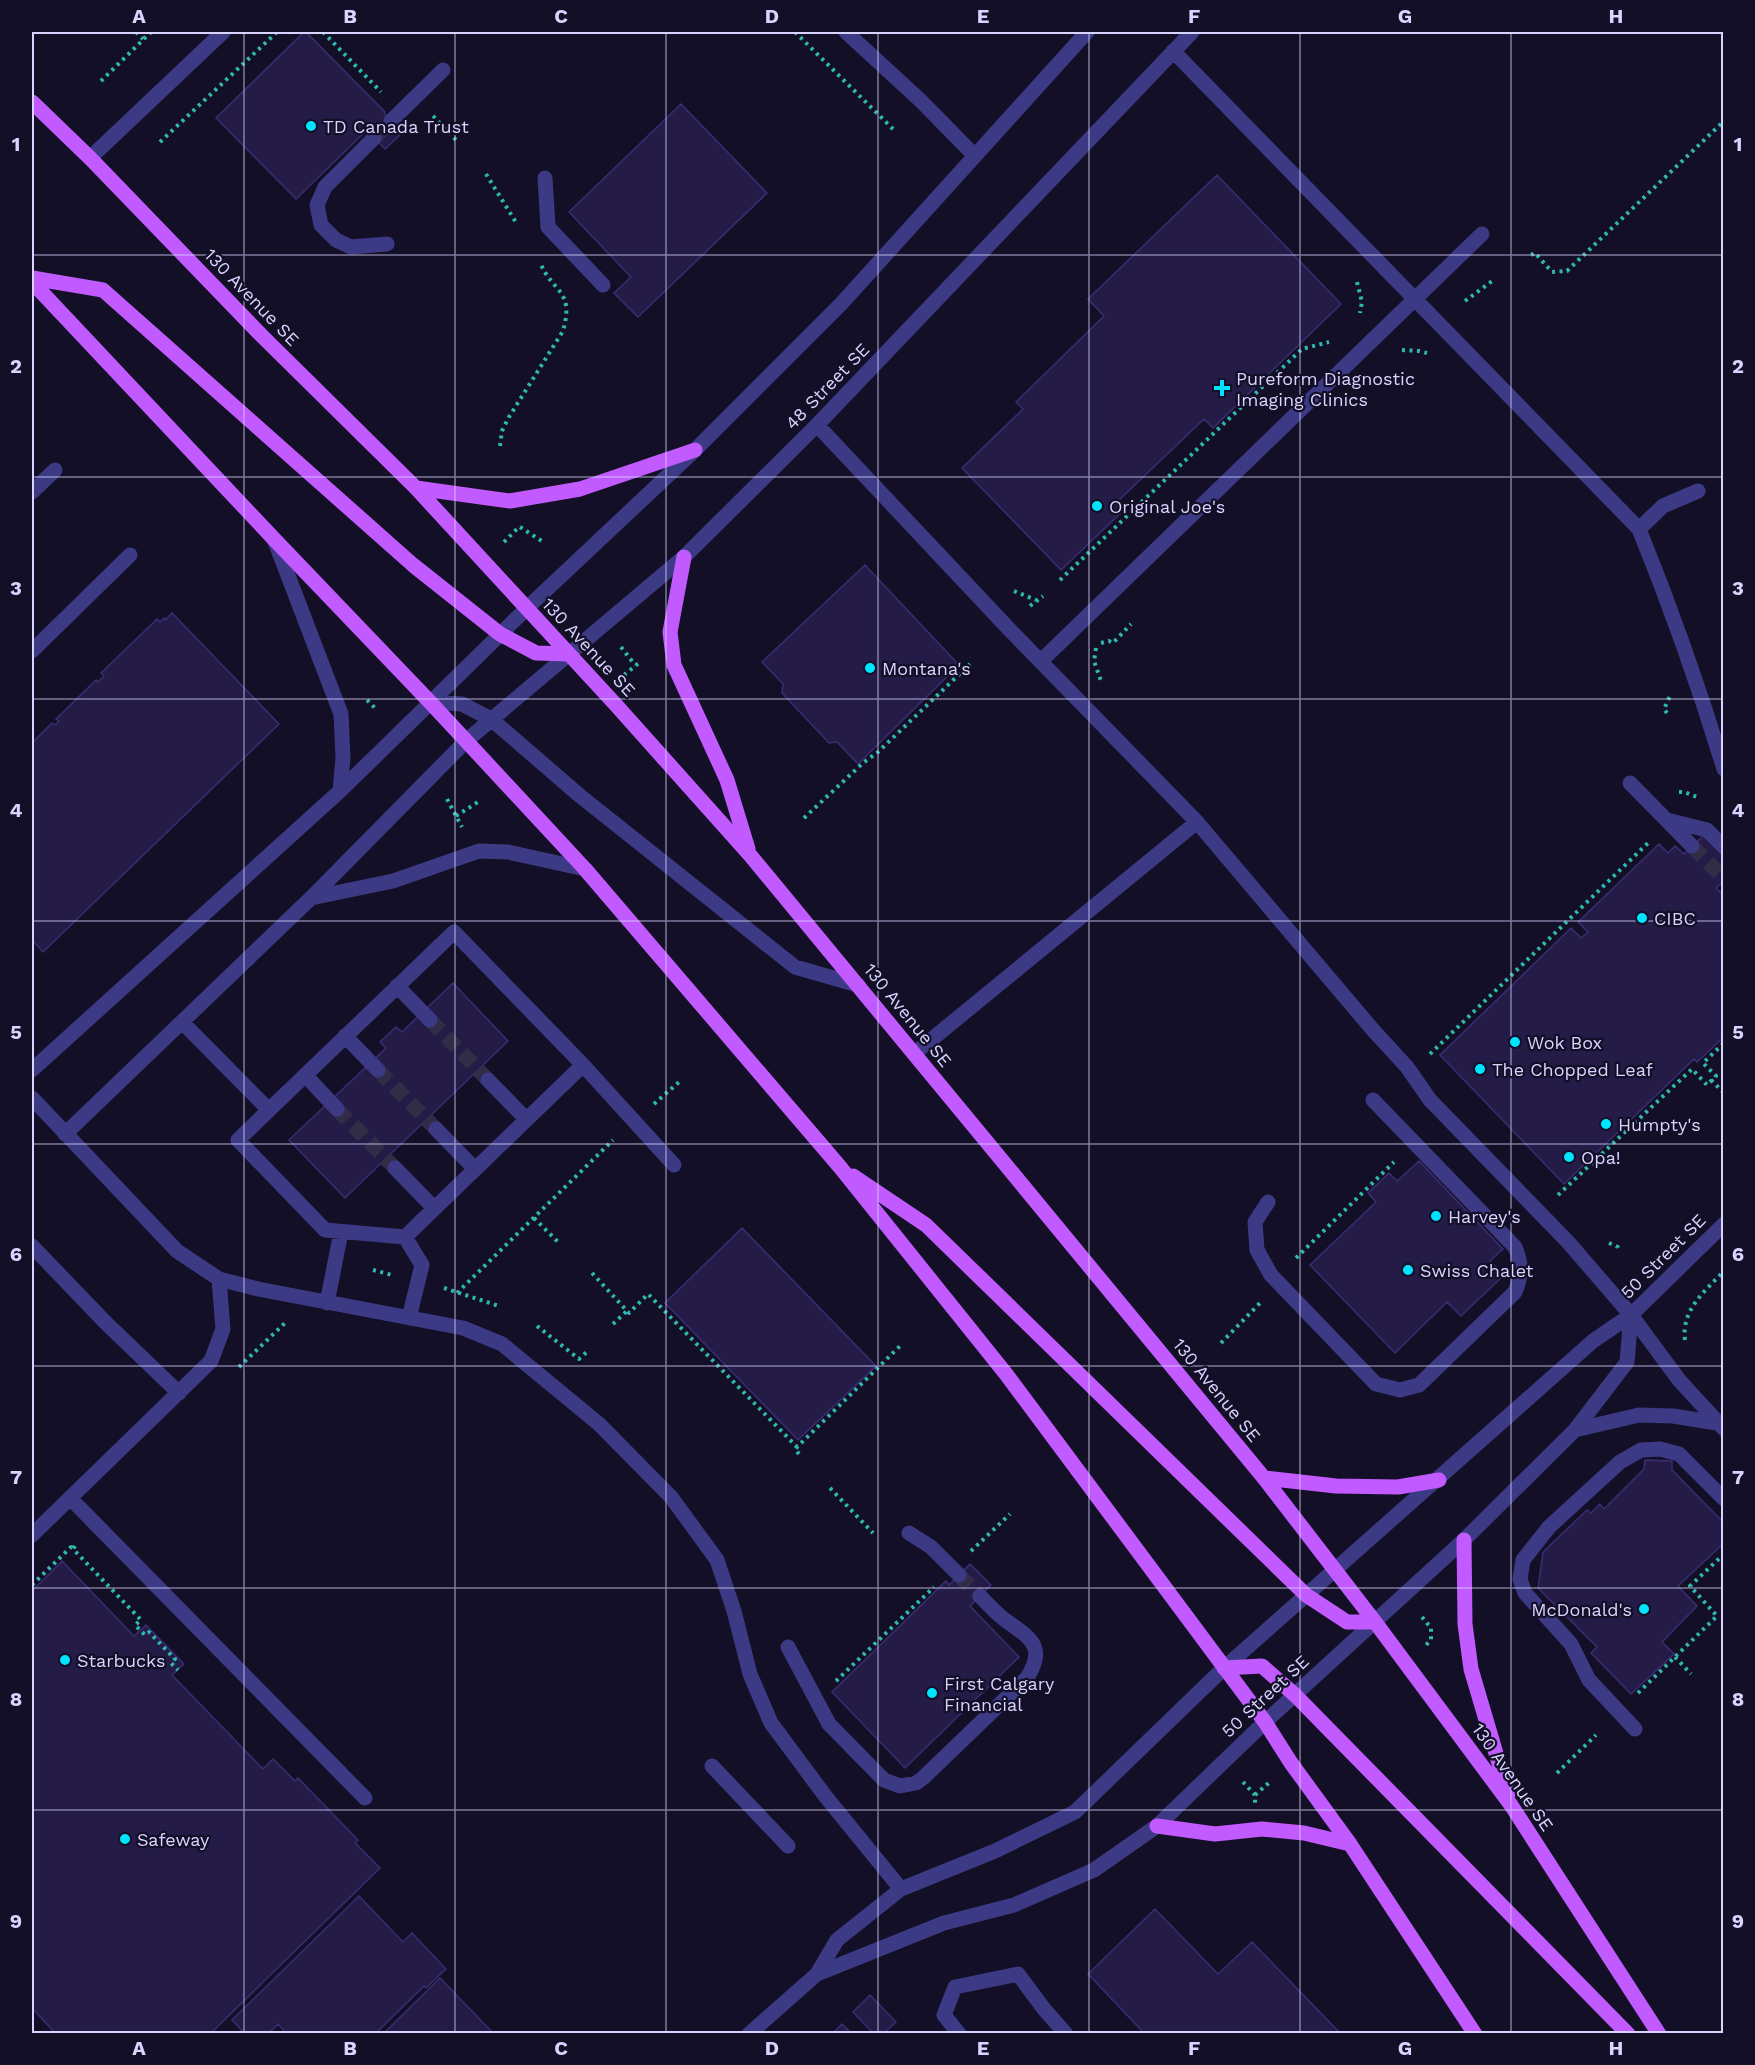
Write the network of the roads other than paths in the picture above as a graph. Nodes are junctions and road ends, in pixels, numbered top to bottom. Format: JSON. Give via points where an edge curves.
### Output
{"nodes":[{"id":1,"x":223,"y":32,"type":"edge"},
{"id":2,"x":846,"y":32,"type":"edge"},
{"id":3,"x":1087,"y":32,"type":"edge"},
{"id":4,"x":1192,"y":32,"type":"edge"},
{"id":5,"x":1173,"y":51,"type":"junction"},
{"id":6,"x":443,"y":70,"type":"dead end"},
{"id":7,"x":33,"y":104,"type":"edge"},
{"id":8,"x":391,"y":121,"type":"tunnel mouth"},
{"id":9,"x":374,"y":138,"type":"tunnel mouth"},
{"id":10,"x":974,"y":155,"type":"junction"},
{"id":11,"x":90,"y":158,"type":"junction"},
{"id":12,"x":545,"y":178,"type":"dead end"},
{"id":13,"x":1482,"y":234,"type":"dead end"},
{"id":14,"x":387,"y":244,"type":"dead end"},
{"id":15,"x":32,"y":280,"type":"edge"},
{"id":16,"x":603,"y":285,"type":"dead end"},
{"id":17,"x":1414,"y":300,"type":"junction"},
{"id":18,"x":817,"y":425,"type":"junction"},
{"id":19,"x":696,"y":450,"type":"junction"},
{"id":20,"x":55,"y":470,"type":"dead end"},
{"id":21,"x":416,"y":488,"type":"junction"},
{"id":22,"x":1698,"y":491,"type":"dead end"},
{"id":23,"x":32,"y":492,"type":"edge"},
{"id":24,"x":1639,"y":529,"type":"junction"},
{"id":25,"x":274,"y":539,"type":"junction"},
{"id":26,"x":130,"y":555,"type":"dead end"},
{"id":27,"x":684,"y":557,"type":"junction"},
{"id":28,"x":527,"y":608,"type":"junction"},
{"id":29,"x":500,"y":634,"type":"junction"},
{"id":30,"x":32,"y":651,"type":"edge"},
{"id":31,"x":569,"y":654,"type":"junction"},
{"id":32,"x":1041,"y":661,"type":"junction"},
{"id":33,"x":430,"y":702,"type":"junction"},
{"id":34,"x":491,"y":719,"type":"junction"},
{"id":35,"x":466,"y":741,"type":"junction"},
{"id":36,"x":1724,"y":769,"type":"edge"},
{"id":37,"x":1630,"y":783,"type":"dead end"},
{"id":38,"x":340,"y":791,"type":"junction"},
{"id":39,"x":1667,"y":820,"type":"junction"},
{"id":40,"x":1197,"y":822,"type":"junction"},
{"id":41,"x":1692,"y":846,"type":"tunnel mouth"},
{"id":42,"x":1724,"y":847,"type":"edge"},
{"id":43,"x":750,"y":855,"type":"junction"},
{"id":44,"x":585,"y":869,"type":"junction"},
{"id":45,"x":311,"y":898,"type":"junction"},
{"id":46,"x":858,"y":985,"type":"junction"},
{"id":47,"x":397,"y":986,"type":"junction"},
{"id":48,"x":430,"y":1020,"type":"tunnel mouth"},
{"id":49,"x":183,"y":1023,"type":"junction"},
{"id":50,"x":345,"y":1036,"type":"junction"},
{"id":51,"x":915,"y":1053,"type":"junction"},
{"id":52,"x":582,"y":1065,"type":"junction"},
{"id":53,"x":32,"y":1070,"type":"edge"},
{"id":54,"x":378,"y":1070,"type":"tunnel mouth"},
{"id":55,"x":305,"y":1075,"type":"junction"},
{"id":56,"x":488,"y":1080,"type":"tunnel mouth"},
{"id":57,"x":32,"y":1098,"type":"edge"},
{"id":58,"x":1373,"y":1100,"type":"dead end"},
{"id":59,"x":337,"y":1108,"type":"tunnel mouth"},
{"id":60,"x":269,"y":1110,"type":"junction"},
{"id":61,"x":526,"y":1119,"type":"junction"},
{"id":62,"x":436,"y":1129,"type":"tunnel mouth"},
{"id":63,"x":65,"y":1134,"type":"junction"},
{"id":64,"x":674,"y":1165,"type":"dead end"},
{"id":65,"x":840,"y":1167,"type":"junction"},
{"id":66,"x":395,"y":1168,"type":"tunnel mouth"},
{"id":67,"x":475,"y":1169,"type":"junction"},
{"id":68,"x":1268,"y":1202,"type":"dead end"},
{"id":69,"x":434,"y":1208,"type":"junction"},
{"id":70,"x":1724,"y":1224,"type":"edge"},
{"id":71,"x":341,"y":1232,"type":"junction"},
{"id":72,"x":405,"y":1237,"type":"junction"},
{"id":73,"x":32,"y":1246,"type":"edge"},
{"id":74,"x":219,"y":1279,"type":"junction"},
{"id":75,"x":327,"y":1303,"type":"junction"},
{"id":76,"x":1631,"y":1315,"type":"junction"},
{"id":77,"x":409,"y":1318,"type":"junction"},
{"id":78,"x":179,"y":1393,"type":"junction"},
{"id":79,"x":1720,"y":1426,"type":"edge"},
{"id":80,"x":1575,"y":1430,"type":"junction"},
{"id":81,"x":1264,"y":1478,"type":"junction"},
{"id":82,"x":1439,"y":1480,"type":"junction"},
{"id":83,"x":70,"y":1498,"type":"junction"},
{"id":84,"x":1724,"y":1499,"type":"edge"},
{"id":85,"x":909,"y":1533,"type":"dead end"},
{"id":86,"x":32,"y":1535,"type":"edge"},
{"id":87,"x":1464,"y":1540,"type":"junction"},
{"id":88,"x":1336,"y":1569,"type":"junction"},
{"id":89,"x":959,"y":1575,"type":"tunnel mouth"},
{"id":90,"x":1306,"y":1595,"type":"junction"},
{"id":91,"x":980,"y":1596,"type":"tunnel mouth"},
{"id":92,"x":1375,"y":1622,"type":"junction"},
{"id":93,"x":788,"y":1647,"type":"dead end"},
{"id":94,"x":1224,"y":1668,"type":"junction"},
{"id":95,"x":1295,"y":1695,"type":"junction"},
{"id":96,"x":1265,"y":1722,"type":"junction"},
{"id":97,"x":1635,"y":1729,"type":"dead end"},
{"id":98,"x":712,"y":1766,"type":"dead end"},
{"id":99,"x":365,"y":1798,"type":"dead end"},
{"id":100,"x":1511,"y":1805,"type":"junction"},
{"id":101,"x":1157,"y":1826,"type":"junction"},
{"id":102,"x":1350,"y":1844,"type":"junction"},
{"id":103,"x":788,"y":1846,"type":"dead end"},
{"id":104,"x":902,"y":1889,"type":"junction"},
{"id":105,"x":817,"y":1974,"type":"junction"},
{"id":106,"x":749,"y":2034,"type":"edge"},
{"id":107,"x":959,"y":2034,"type":"edge"},
{"id":108,"x":1066,"y":2034,"type":"edge"},
{"id":109,"x":1475,"y":2034,"type":"edge"},
{"id":110,"x":1628,"y":2034,"type":"edge"},
{"id":111,"x":1659,"y":2034,"type":"edge"}],
"edges":[{"from":1,"to":11,"type":"street"},
{"from":2,"to":10,"type":"street"},
{"from":3,"to":10,"type":"street"},
{"from":4,"to":5,"type":"street","name":"48 Street SE"},
{"from":5,"to":17,"type":"street"},
{"from":5,"to":18,"type":"street","name":"48 Street SE"},
{"from":6,"to":8,"type":"street"},
{"from":7,"to":11,"type":"main road","name":"130 Avenue SE"},
{"from":9,"to":14,"type":"street","via":[[325,187],[316,205],[321,225],[336,240],[351,247]]},
{"from":10,"to":19,"type":"street","via":[[841,304]]},
{"from":11,"to":21,"type":"main road","name":"130 Avenue SE"},
{"from":12,"to":16,"type":"street","via":[[548,227]]},
{"from":13,"to":17,"type":"street"},
{"from":15,"to":25,"type":"main road"},
{"from":15,"to":29,"type":"main road","via":[[103,290],[413,565]]},
{"from":17,"to":24,"type":"street"},
{"from":17,"to":32,"type":"street"},
{"from":18,"to":27,"type":"street","name":"48 Street SE"},
{"from":18,"to":32,"type":"street"},
{"from":19,"to":21,"type":"main road","via":[[580,489],[510,501]]},
{"from":19,"to":28,"type":"street"},
{"from":20,"to":23,"type":"street"},
{"from":21,"to":28,"type":"main road","name":"130 Avenue SE"},
{"from":22,"to":24,"type":"street","via":[[1664,506]]},
{"from":24,"to":36,"type":"street","via":[[1673,612]]},
{"from":25,"to":33,"type":"main road"},
{"from":25,"to":38,"type":"street","via":[[341,714]]},
{"from":26,"to":30,"type":"street"},
{"from":27,"to":31,"type":"street","name":"48 Street SE"},
{"from":27,"to":43,"type":"main road","via":[[670,632],[674,665],[727,780]]},
{"from":28,"to":29,"type":"street"},
{"from":28,"to":31,"type":"main road","name":"130 Avenue SE"},
{"from":29,"to":31,"type":"main road","via":[[536,653]]},
{"from":29,"to":33,"type":"street"},
{"from":31,"to":34,"type":"street","name":"48 Street SE"},
{"from":31,"to":43,"type":"main road","name":"130 Avenue SE"},
{"from":32,"to":40,"type":"street"},
{"from":33,"to":34,"type":"street","via":[[462,704]]},
{"from":33,"to":35,"type":"main road"},
{"from":33,"to":38,"type":"street"},
{"from":34,"to":35,"type":"street","name":"48 Street SE"},
{"from":34,"to":46,"type":"street","via":[[579,795],[795,967]]},
{"from":35,"to":44,"type":"main road"},
{"from":35,"to":45,"type":"street","name":"48 Street SE"},
{"from":37,"to":39,"type":"street"},
{"from":38,"to":53,"type":"street"},
{"from":39,"to":41,"type":"street"},
{"from":39,"to":42,"type":"street","via":[[1707,831]]},
{"from":40,"to":51,"type":"street"},
{"from":40,"to":76,"type":"street","via":[[1407,1067],[1430,1100],[1568,1242]]},
{"from":43,"to":46,"type":"main road","name":"130 Avenue SE"},
{"from":44,"to":45,"type":"street","via":[[508,852],[479,851],[393,881]]},
{"from":44,"to":65,"type":"main road"},
{"from":45,"to":49,"type":"street","name":"48 Street SE"},
{"from":46,"to":51,"type":"main road","name":"130 Avenue SE"},
{"from":47,"to":48,"type":"street"},
{"from":47,"to":50,"type":"street"},
{"from":47,"to":52,"type":"street","via":[[454,932]]},
{"from":49,"to":60,"type":"street"},
{"from":49,"to":63,"type":"street","name":"48 Street SE"},
{"from":50,"to":54,"type":"street"},
{"from":50,"to":55,"type":"street"},
{"from":51,"to":81,"type":"main road","name":"130 Avenue SE"},
{"from":52,"to":61,"type":"street"},
{"from":52,"to":64,"type":"street"},
{"from":55,"to":59,"type":"street"},
{"from":55,"to":60,"type":"street"},
{"from":56,"to":61,"type":"street"},
{"from":57,"to":63,"type":"street"},
{"from":58,"to":68,"type":"street","via":[[1515,1247],[1520,1260],[1521,1276],[1515,1292],[1419,1385],[1400,1390],[1376,1384],[1271,1275],[1257,1250],[1255,1222]]},
{"from":60,"to":71,"type":"street","via":[[238,1140],[325,1230]]},
{"from":61,"to":67,"type":"street"},
{"from":62,"to":67,"type":"street"},
{"from":63,"to":74,"type":"street","via":[[177,1251]]},
{"from":65,"to":90,"type":"main road","via":[[926,1225]]},
{"from":65,"to":94,"type":"main road","via":[[1006,1374]]},
{"from":66,"to":69,"type":"street"},
{"from":67,"to":69,"type":"street"},
{"from":69,"to":72,"type":"street"},
{"from":70,"to":76,"type":"street","name":"50 Street SE"},
{"from":71,"to":72,"type":"street"},
{"from":71,"to":75,"type":"street"},
{"from":72,"to":77,"type":"street","via":[[422,1265]]},
{"from":73,"to":78,"type":"street"},
{"from":74,"to":75,"type":"street"},
{"from":74,"to":78,"type":"street","via":[[223,1329],[211,1361]]},
{"from":75,"to":77,"type":"street"},
{"from":76,"to":79,"type":"street","via":[[1679,1380]]},
{"from":76,"to":80,"type":"street","name":"50 Street SE","via":[[1627,1362]]},
{"from":76,"to":82,"type":"street","name":"50 Street SE","via":[[1593,1341]]},
{"from":77,"to":104,"type":"street","via":[[462,1328],[502,1344],[599,1424],[671,1497],[717,1560],[750,1674],[771,1723]]},
{"from":78,"to":83,"type":"street"},
{"from":79,"to":80,"type":"street","via":[[1673,1416],[1640,1415]]},
{"from":80,"to":87,"type":"street","name":"50 Street SE"},
{"from":81,"to":82,"type":"main road","via":[[1336,1486],[1398,1487]]},
{"from":81,"to":88,"type":"main road","name":"130 Avenue SE"},
{"from":82,"to":88,"type":"street","name":"50 Street SE"},
{"from":83,"to":86,"type":"street"},
{"from":83,"to":99,"type":"street"},
{"from":84,"to":97,"type":"street","via":[[1678,1454],[1660,1449],[1641,1450],[1620,1462],[1549,1527],[1523,1560],[1520,1579],[1525,1593],[1571,1644],[1589,1680]]},
{"from":85,"to":89,"type":"street","via":[[931,1547]]},
{"from":87,"to":92,"type":"street","name":"50 Street SE"},
{"from":87,"to":100,"type":"main road","via":[[1465,1624],[1471,1669]]},
{"from":88,"to":90,"type":"street","name":"50 Street SE"},
{"from":88,"to":92,"type":"main road","name":"130 Avenue SE"},
{"from":90,"to":92,"type":"main road","via":[[1347,1622]]},
{"from":90,"to":94,"type":"street","name":"50 Street SE"},
{"from":91,"to":93,"type":"street","via":[[1029,1637],[1035,1648],[1035,1666],[916,1783],[900,1786],[884,1780],[829,1724]]},
{"from":92,"to":95,"type":"street","name":"50 Street SE"},
{"from":92,"to":100,"type":"main road","name":"130 Avenue SE"},
{"from":94,"to":95,"type":"main road","via":[[1262,1666]]},
{"from":94,"to":96,"type":"main road"},
{"from":94,"to":104,"type":"street","name":"50 Street SE","via":[[1075,1812]]},
{"from":95,"to":96,"type":"street","name":"50 Street SE"},
{"from":95,"to":110,"type":"main road"},
{"from":96,"to":101,"type":"street","name":"50 Street SE"},
{"from":96,"to":102,"type":"main road"},
{"from":98,"to":103,"type":"street"},
{"from":100,"to":111,"type":"main road","name":"130 Avenue SE"},
{"from":101,"to":102,"type":"main road","via":[[1215,1834],[1262,1829]]},
{"from":101,"to":105,"type":"street","name":"50 Street SE","via":[[1094,1870],[1014,1905],[944,1923]]},
{"from":102,"to":109,"type":"main road"},
{"from":104,"to":105,"type":"street","name":"50 Street SE","via":[[837,1940]]},
{"from":105,"to":106,"type":"street","name":"50 Street SE"},
{"from":107,"to":108,"type":"street","via":[[944,2015],[956,1987],[1018,1974]]}]}
